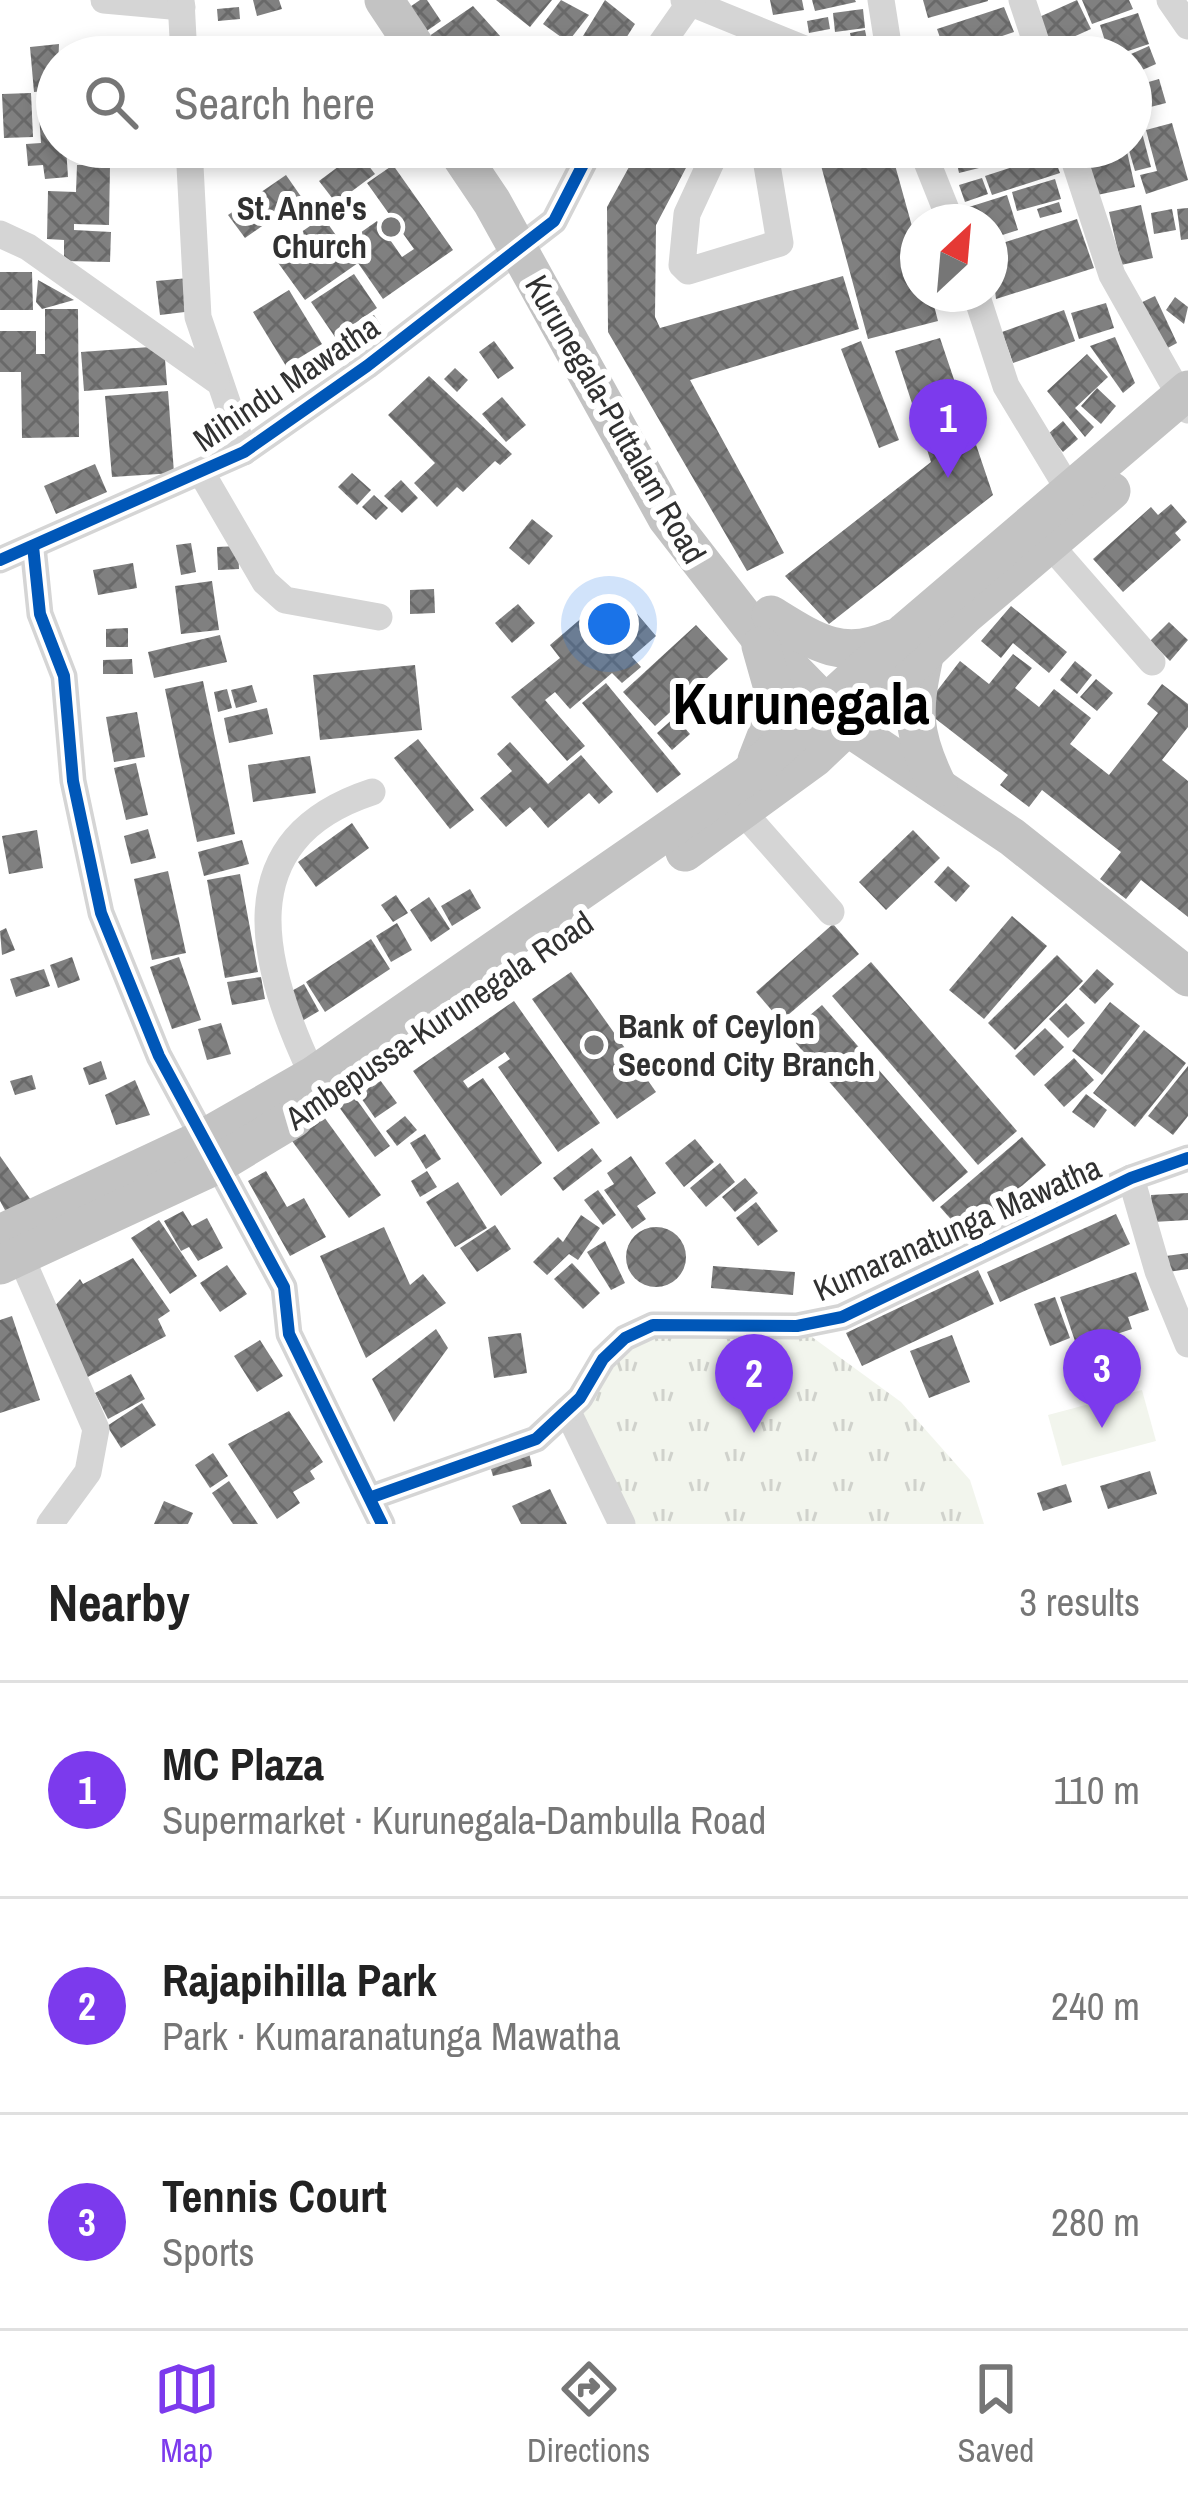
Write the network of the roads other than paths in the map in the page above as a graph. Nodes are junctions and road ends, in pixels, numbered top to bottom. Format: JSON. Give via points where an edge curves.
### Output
{"nodes":[{"id":1,"x":104,"y":0,"type":"edge"},
{"id":2,"x":357,"y":0,"type":"edge"},
{"id":3,"x":384,"y":0,"type":"edge"},
{"id":4,"x":880,"y":0,"type":"edge"},
{"id":5,"x":1022,"y":0,"type":"edge"},
{"id":6,"x":1170,"y":0,"type":"edge"},
{"id":7,"x":689,"y":1,"type":"edge"},
{"id":8,"x":182,"y":4,"type":"edge"},
{"id":9,"x":1188,"y":26,"type":"edge"},
{"id":10,"x":183,"y":36,"type":"edge"},
{"id":11,"x":380,"y":36,"type":"edge"},
{"id":12,"x":408,"y":36,"type":"edge"},
{"id":13,"x":666,"y":36,"type":"edge"},
{"id":14,"x":750,"y":36,"type":"edge"},
{"id":15,"x":886,"y":36,"type":"edge"},
{"id":16,"x":1034,"y":36,"type":"edge"},
{"id":17,"x":190,"y":168,"type":"edge"},
{"id":18,"x":471,"y":168,"type":"edge"},
{"id":19,"x":491,"y":168,"type":"edge"},
{"id":20,"x":581,"y":168,"type":"edge"},
{"id":21,"x":708,"y":168,"type":"edge"},
{"id":22,"x":768,"y":168,"type":"edge"},
{"id":23,"x":929,"y":168,"type":"edge"},
{"id":24,"x":1077,"y":168,"type":"edge"},
{"id":25,"x":944,"y":204,"type":"edge"},
{"id":26,"x":0,"y":234,"type":"edge"},
{"id":27,"x":526,"y":242,"type":"junction"},
{"id":28,"x":982,"y":312,"type":"edge"},
{"id":29,"x":216,"y":380,"type":"junction"},
{"id":30,"x":1186,"y":406,"type":"edge"},
{"id":31,"x":244,"y":452,"type":"junction"},
{"id":32,"x":201,"y":472,"type":"junction"},
{"id":33,"x":1077,"y":503,"type":"junction"},
{"id":34,"x":1050,"y":544,"type":"junction"},
{"id":35,"x":33,"y":547,"type":"junction"},
{"id":36,"x":0,"y":560,"type":"edge"},
{"id":37,"x":379,"y":617,"type":"dead end"},
{"id":38,"x":764,"y":625,"type":"junction"},
{"id":39,"x":915,"y":642,"type":"junction"},
{"id":40,"x":1152,"y":662,"type":"dead end"},
{"id":41,"x":846,"y":707,"type":"junction"},
{"id":42,"x":938,"y":787,"type":"junction"},
{"id":43,"x":371,"y":792,"type":"dead end"},
{"id":44,"x":753,"y":794,"type":"junction"},
{"id":45,"x":831,"y":912,"type":"dead end"},
{"id":46,"x":1186,"y":976,"type":"edge"},
{"id":47,"x":313,"y":1076,"type":"junction"},
{"id":48,"x":210,"y":1152,"type":"junction"},
{"id":49,"x":1188,"y":1158,"type":"edge"},
{"id":50,"x":1131,"y":1178,"type":"junction"},
{"id":51,"x":7,"y":1252,"type":"edge"},
{"id":52,"x":1188,"y":1344,"type":"edge"},
{"id":53,"x":567,"y":1410,"type":"junction"},
{"id":54,"x":377,"y":1511,"type":"edge"},
{"id":55,"x":50,"y":1524,"type":"edge"},
{"id":56,"x":622,"y":1524,"type":"edge"}],
"edges":[{"from":1,"to":8,"type":"street"},
{"from":2,"to":11,"type":"highway"},
{"from":3,"to":12,"type":"highway"},
{"from":4,"to":15,"type":"street"},
{"from":5,"to":16,"type":"street"},
{"from":6,"to":9,"type":"street"},
{"from":7,"to":13,"type":"street"},
{"from":7,"to":14,"type":"street"},
{"from":8,"to":10,"type":"street"},
{"from":17,"to":29,"type":"street","via":[[198,317]]},
{"from":18,"to":27,"type":"highway","name":"Kurunegala-Puttalam Road"},
{"from":19,"to":27,"type":"highway","name":"Kurunegala-Puttalam Road"},
{"from":20,"to":27,"type":"street","name":"Mihindu Mawatha","via":[[554,221]]},
{"from":21,"to":22,"type":"street","via":[[687,214],[688,271],[776,249]]},
{"from":23,"to":25,"type":"street"},
{"from":24,"to":30,"type":"street","via":[[1112,275]]},
{"from":26,"to":29,"type":"street"},
{"from":27,"to":31,"type":"street","name":"Mihindu Mawatha"},
{"from":27,"to":38,"type":"highway","name":"Kurunegala-Puttalam Road"},
{"from":28,"to":33,"type":"street","via":[[1006,386]]},
{"from":29,"to":31,"type":"street"},
{"from":30,"to":33,"type":"highway"},
{"from":31,"to":32,"type":"street","name":"Mihindu Mawatha"},
{"from":32,"to":35,"type":"street","name":"Mihindu Mawatha"},
{"from":32,"to":37,"type":"street","via":[[265,582],[285,601]]},
{"from":33,"to":34,"type":"highway"},
{"from":33,"to":39,"type":"highway"},
{"from":34,"to":39,"type":"highway"},
{"from":34,"to":40,"type":"street"},
{"from":35,"to":36,"type":"street","name":"Mihindu Mawatha"},
{"from":35,"to":48,"type":"street","via":[[40,614],[64,676],[73,781],[101,914],[134,1002]]},
{"from":38,"to":39,"type":"highway","via":[[842,652]]},
{"from":38,"to":41,"type":"highway","name":"Kurunegala-Puttalam Road"},
{"from":38,"to":44,"type":"highway","via":[[778,706]]},
{"from":39,"to":41,"type":"highway","name":"Ambepussa-Kurunegala Road"},
{"from":39,"to":42,"type":"highway","via":[[914,734]]},
{"from":41,"to":42,"type":"highway","name":"Kurunegala-Puttalam Road"},
{"from":41,"to":44,"type":"highway","name":"Ambepussa-Kurunegala Road"},
{"from":42,"to":44,"type":"highway","via":[[845,764]]},
{"from":42,"to":46,"type":"highway"},
{"from":43,"to":47,"type":"street","via":[[329,806],[277,862],[268,925],[279,1005]]},
{"from":44,"to":45,"type":"street"},
{"from":44,"to":47,"type":"highway","name":"Ambepussa-Kurunegala Road"},
{"from":44,"to":48,"type":"highway","name":"Ambepussa-Kurunegala Road","via":[[388,1058]]},
{"from":47,"to":48,"type":"highway","name":"Ambepussa-Kurunegala Road"},
{"from":48,"to":51,"type":"highway","name":"Ambepussa-Kurunegala Road"},
{"from":48,"to":54,"type":"street","via":[[284,1287],[289,1334]]},
{"from":49,"to":50,"type":"street","name":"Kumaranatunga Mawatha"},
{"from":50,"to":52,"type":"street"},
{"from":50,"to":53,"type":"street","name":"Kumaranatunga Mawatha","via":[[842,1317],[797,1326],[653,1325],[603,1359]]},
{"from":51,"to":55,"type":"street","via":[[96,1429],[88,1472]]},
{"from":53,"to":54,"type":"street","name":"Kumaranatunga Mawatha","via":[[536,1439]]},
{"from":53,"to":56,"type":"street"}]}
